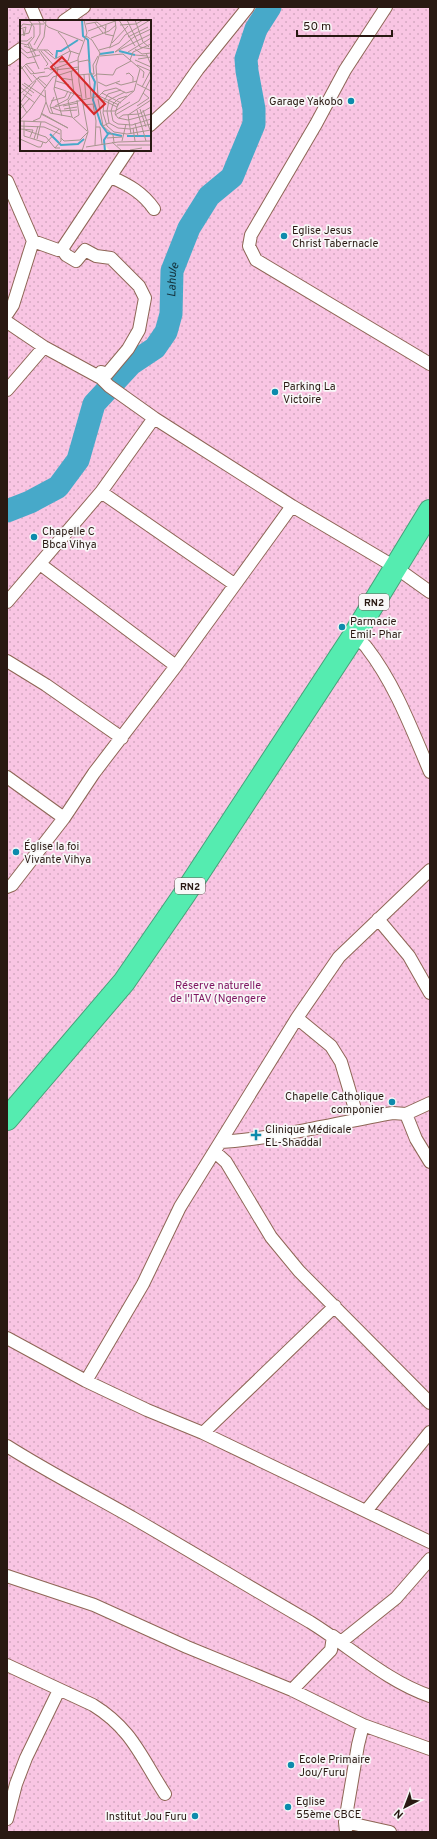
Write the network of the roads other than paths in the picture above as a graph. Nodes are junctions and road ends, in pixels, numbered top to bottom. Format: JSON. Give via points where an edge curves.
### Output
{"nodes":[{"id":1,"x":31,"y":7,"type":"edge"},
{"id":2,"x":84,"y":7,"type":"edge"},
{"id":3,"x":248,"y":7,"type":"edge"},
{"id":4,"x":386,"y":7,"type":"edge"},
{"id":5,"x":37,"y":20,"type":"edge"},
{"id":6,"x":65,"y":20,"type":"edge"},
{"id":7,"x":20,"y":50,"type":"edge"},
{"id":8,"x":7,"y":59,"type":"edge"},
{"id":9,"x":151,"y":124,"type":"edge"},
{"id":10,"x":127,"y":151,"type":"edge"},
{"id":11,"x":111,"y":176,"type":"junction"},
{"id":12,"x":7,"y":181,"type":"edge"},
{"id":13,"x":154,"y":209,"type":"dead end"},
{"id":14,"x":32,"y":241,"type":"junction"},
{"id":15,"x":62,"y":249,"type":"junction"},
{"id":16,"x":7,"y":314,"type":"edge"},
{"id":17,"x":7,"y":322,"type":"edge"},
{"id":18,"x":44,"y":346,"type":"junction"},
{"id":19,"x":430,"y":364,"type":"edge"},
{"id":20,"x":100,"y":377,"type":"junction"},
{"id":21,"x":7,"y":390,"type":"edge"},
{"id":22,"x":154,"y":418,"type":"junction"},
{"id":23,"x":101,"y":492,"type":"junction"},
{"id":24,"x":292,"y":506,"type":"junction"},
{"id":25,"x":430,"y":511,"type":"edge"},
{"id":26,"x":40,"y":564,"type":"junction"},
{"id":27,"x":395,"y":567,"type":"junction"},
{"id":28,"x":234,"y":584,"type":"junction"},
{"id":29,"x":430,"y":592,"type":"edge"},
{"id":30,"x":7,"y":602,"type":"edge"},
{"id":31,"x":353,"y":637,"type":"junction"},
{"id":32,"x":7,"y":661,"type":"edge"},
{"id":33,"x":176,"y":666,"type":"junction"},
{"id":34,"x":122,"y":738,"type":"junction"},
{"id":35,"x":430,"y":772,"type":"edge"},
{"id":36,"x":7,"y":777,"type":"edge"},
{"id":37,"x":64,"y":818,"type":"junction"},
{"id":38,"x":430,"y":870,"type":"edge"},
{"id":39,"x":7,"y":887,"type":"edge"},
{"id":40,"x":378,"y":919,"type":"junction"},
{"id":41,"x":430,"y":993,"type":"edge"},
{"id":42,"x":297,"y":1018,"type":"junction"},
{"id":43,"x":430,"y":1103,"type":"edge"},
{"id":44,"x":406,"y":1114,"type":"junction"},
{"id":45,"x":7,"y":1119,"type":"edge"},
{"id":46,"x":358,"y":1119,"type":"junction"},
{"id":47,"x":218,"y":1147,"type":"junction"},
{"id":48,"x":430,"y":1162,"type":"edge"},
{"id":49,"x":335,"y":1306,"type":"junction"},
{"id":50,"x":7,"y":1338,"type":"edge"},
{"id":51,"x":86,"y":1381,"type":"junction"},
{"id":52,"x":430,"y":1403,"type":"edge"},
{"id":53,"x":430,"y":1432,"type":"edge"},
{"id":54,"x":204,"y":1433,"type":"junction"},
{"id":55,"x":7,"y":1446,"type":"edge"},
{"id":56,"x":366,"y":1511,"type":"junction"},
{"id":57,"x":430,"y":1542,"type":"edge"},
{"id":58,"x":430,"y":1559,"type":"edge"},
{"id":59,"x":7,"y":1576,"type":"edge"},
{"id":60,"x":333,"y":1636,"type":"junction"},
{"id":61,"x":7,"y":1665,"type":"edge"},
{"id":62,"x":59,"y":1690,"type":"junction"},
{"id":63,"x":292,"y":1690,"type":"junction"},
{"id":64,"x":430,"y":1696,"type":"edge"},
{"id":65,"x":363,"y":1725,"type":"junction"},
{"id":66,"x":430,"y":1748,"type":"edge"},
{"id":67,"x":12,"y":1783,"type":"edge"},
{"id":68,"x":165,"y":1794,"type":"dead end"},
{"id":69,"x":7,"y":1819,"type":"edge"},
{"id":70,"x":346,"y":1827,"type":"edge"},
{"id":71,"x":390,"y":1832,"type":"edge"}],
"edges":[{"from":1,"to":5,"type":"street"},
{"from":2,"to":6,"type":"street"},
{"from":3,"to":9,"type":"street","via":[[174,103]]},
{"from":4,"to":19,"type":"street","via":[[345,70],[251,235],[249,246],[256,260]]},
{"from":7,"to":8,"type":"street"},
{"from":10,"to":11,"type":"street"},
{"from":11,"to":13,"type":"street","via":[[131,185]]},
{"from":11,"to":15,"type":"street"},
{"from":12,"to":14,"type":"street"},
{"from":14,"to":15,"type":"street"},
{"from":14,"to":16,"type":"street","via":[[13,305]]},
{"from":15,"to":20,"type":"street","via":[[76,261],[85,250],[96,256],[111,258],[140,286],[145,298],[139,330],[128,349],[107,374],[101,372]]},
{"from":17,"to":18,"type":"street"},
{"from":18,"to":20,"type":"street"},
{"from":18,"to":21,"type":"street"},
{"from":20,"to":22,"type":"street"},
{"from":22,"to":23,"type":"street"},
{"from":22,"to":24,"type":"street"},
{"from":23,"to":26,"type":"street"},
{"from":23,"to":28,"type":"street"},
{"from":24,"to":27,"type":"street"},
{"from":24,"to":28,"type":"street"},
{"from":25,"to":27,"type":"highway","number":"RN2"},
{"from":26,"to":30,"type":"street"},
{"from":26,"to":33,"type":"street"},
{"from":27,"to":29,"type":"street"},
{"from":27,"to":31,"type":"highway","number":"RN2"},
{"from":28,"to":33,"type":"street"},
{"from":31,"to":35,"type":"street","via":[[366,647],[388,683]]},
{"from":31,"to":45,"type":"highway","number":"RN2","via":[[124,982]]},
{"from":32,"to":34,"type":"street"},
{"from":33,"to":34,"type":"street"},
{"from":34,"to":37,"type":"street","via":[[94,773]]},
{"from":36,"to":37,"type":"street"},
{"from":37,"to":39,"type":"street","via":[[12,885]]},
{"from":38,"to":40,"type":"street"},
{"from":40,"to":41,"type":"street","via":[[409,956]]},
{"from":40,"to":42,"type":"street","via":[[339,957]]},
{"from":42,"to":46,"type":"street","via":[[331,1046],[341,1062]]},
{"from":42,"to":47,"type":"street"},
{"from":43,"to":44,"type":"street"},
{"from":44,"to":46,"type":"street","via":[[393,1113]]},
{"from":44,"to":48,"type":"street","via":[[416,1139]]},
{"from":46,"to":47,"type":"street"},
{"from":47,"to":49,"type":"street","via":[[271,1237],[299,1271]]},
{"from":47,"to":51,"type":"street","via":[[180,1207],[143,1284]]},
{"from":49,"to":52,"type":"street"},
{"from":49,"to":54,"type":"street"},
{"from":50,"to":51,"type":"street"},
{"from":51,"to":54,"type":"street"},
{"from":53,"to":56,"type":"street"},
{"from":54,"to":56,"type":"street"},
{"from":55,"to":60,"type":"street","via":[[37,1466],[134,1518]]},
{"from":56,"to":57,"type":"street"},
{"from":58,"to":60,"type":"street","via":[[396,1598],[341,1642]]},
{"from":59,"to":63,"type":"street","via":[[94,1605]]},
{"from":60,"to":63,"type":"street","via":[[331,1650]]},
{"from":60,"to":64,"type":"street","via":[[367,1661],[414,1690]]},
{"from":61,"to":62,"type":"street"},
{"from":62,"to":67,"type":"street"},
{"from":62,"to":68,"type":"street","via":[[94,1705],[120,1724],[130,1735]]},
{"from":63,"to":65,"type":"street"},
{"from":65,"to":66,"type":"street"},
{"from":65,"to":70,"type":"street"},
{"from":67,"to":69,"type":"street"},
{"from":70,"to":71,"type":"street"}]}
